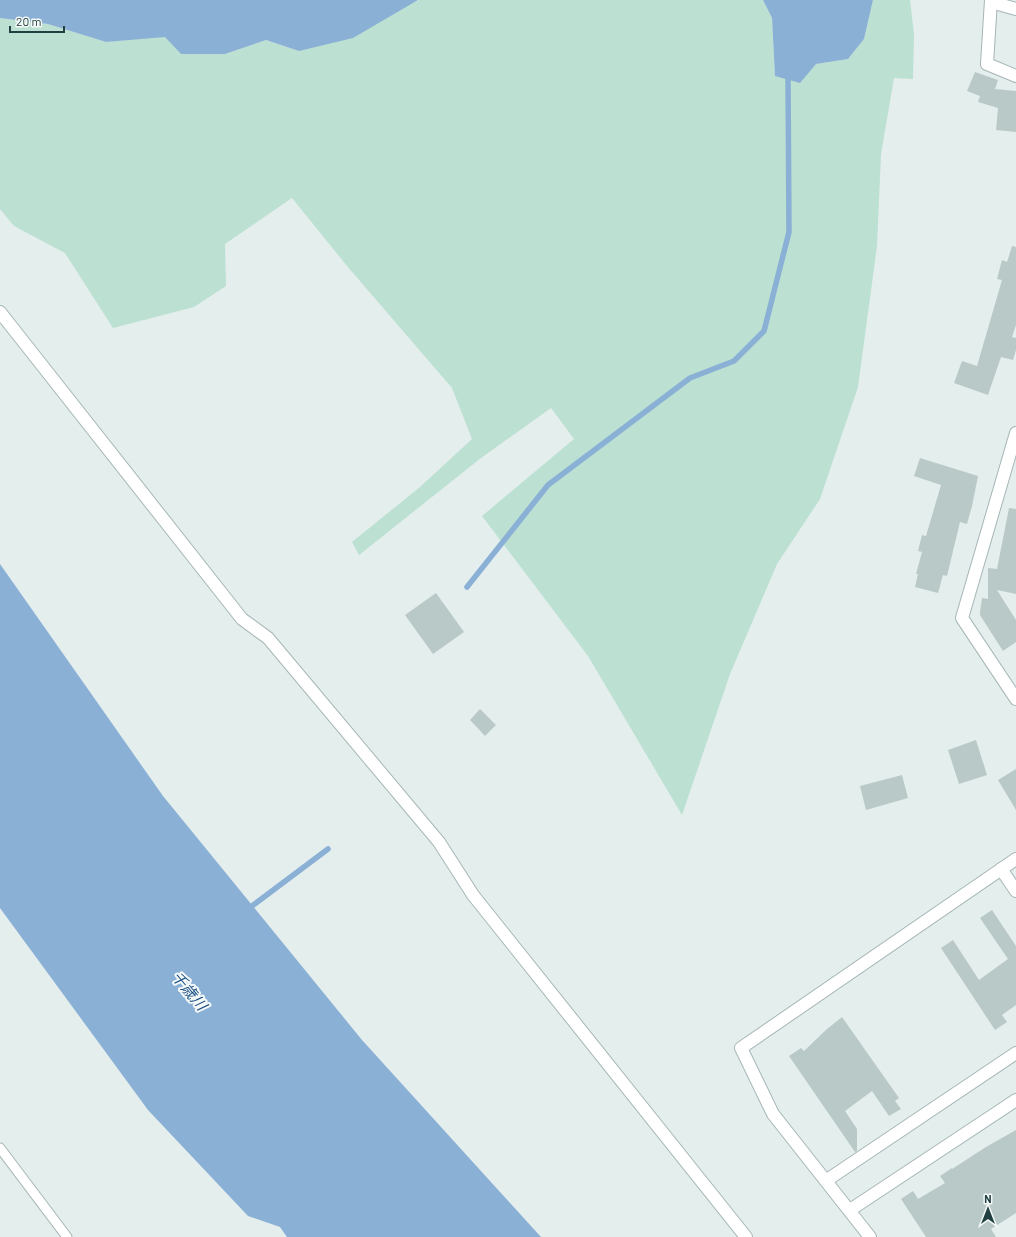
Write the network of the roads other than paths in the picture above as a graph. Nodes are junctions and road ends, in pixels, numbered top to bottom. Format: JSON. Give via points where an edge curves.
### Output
{"nodes":[{"id":1,"x":991,"y":1,"type":"edge"},
{"id":2,"x":1016,"y":9,"type":"edge"},
{"id":3,"x":1016,"y":76,"type":"edge"},
{"id":4,"x":0,"y":312,"type":"edge"},
{"id":5,"x":1016,"y":433,"type":"edge"},
{"id":6,"x":1014,"y":693,"type":"edge"},
{"id":7,"x":1016,"y":858,"type":"edge"},
{"id":8,"x":1001,"y":869,"type":"junction"},
{"id":9,"x":1016,"y":891,"type":"edge"},
{"id":10,"x":1016,"y":1053,"type":"edge"},
{"id":11,"x":1016,"y":1100,"type":"edge"},
{"id":12,"x":0,"y":1148,"type":"edge"},
{"id":13,"x":827,"y":1180,"type":"junction"},
{"id":14,"x":850,"y":1210,"type":"junction"},
{"id":15,"x":67,"y":1237,"type":"edge"},
{"id":16,"x":746,"y":1237,"type":"edge"},
{"id":17,"x":870,"y":1237,"type":"edge"}],
"edges":[{"from":1,"to":2,"type":"street"},
{"from":1,"to":3,"type":"street","via":[[987,64]]},
{"from":4,"to":16,"type":"street","via":[[242,619],[268,638],[439,842],[474,895]]},
{"from":5,"to":6,"type":"street","via":[[962,618]]},
{"from":7,"to":8,"type":"street"},
{"from":8,"to":9,"type":"street"},
{"from":8,"to":13,"type":"street","via":[[741,1048],[773,1114]]},
{"from":10,"to":13,"type":"street"},
{"from":11,"to":14,"type":"street"},
{"from":12,"to":15,"type":"lane"},
{"from":13,"to":14,"type":"street"},
{"from":14,"to":17,"type":"street"}]}
